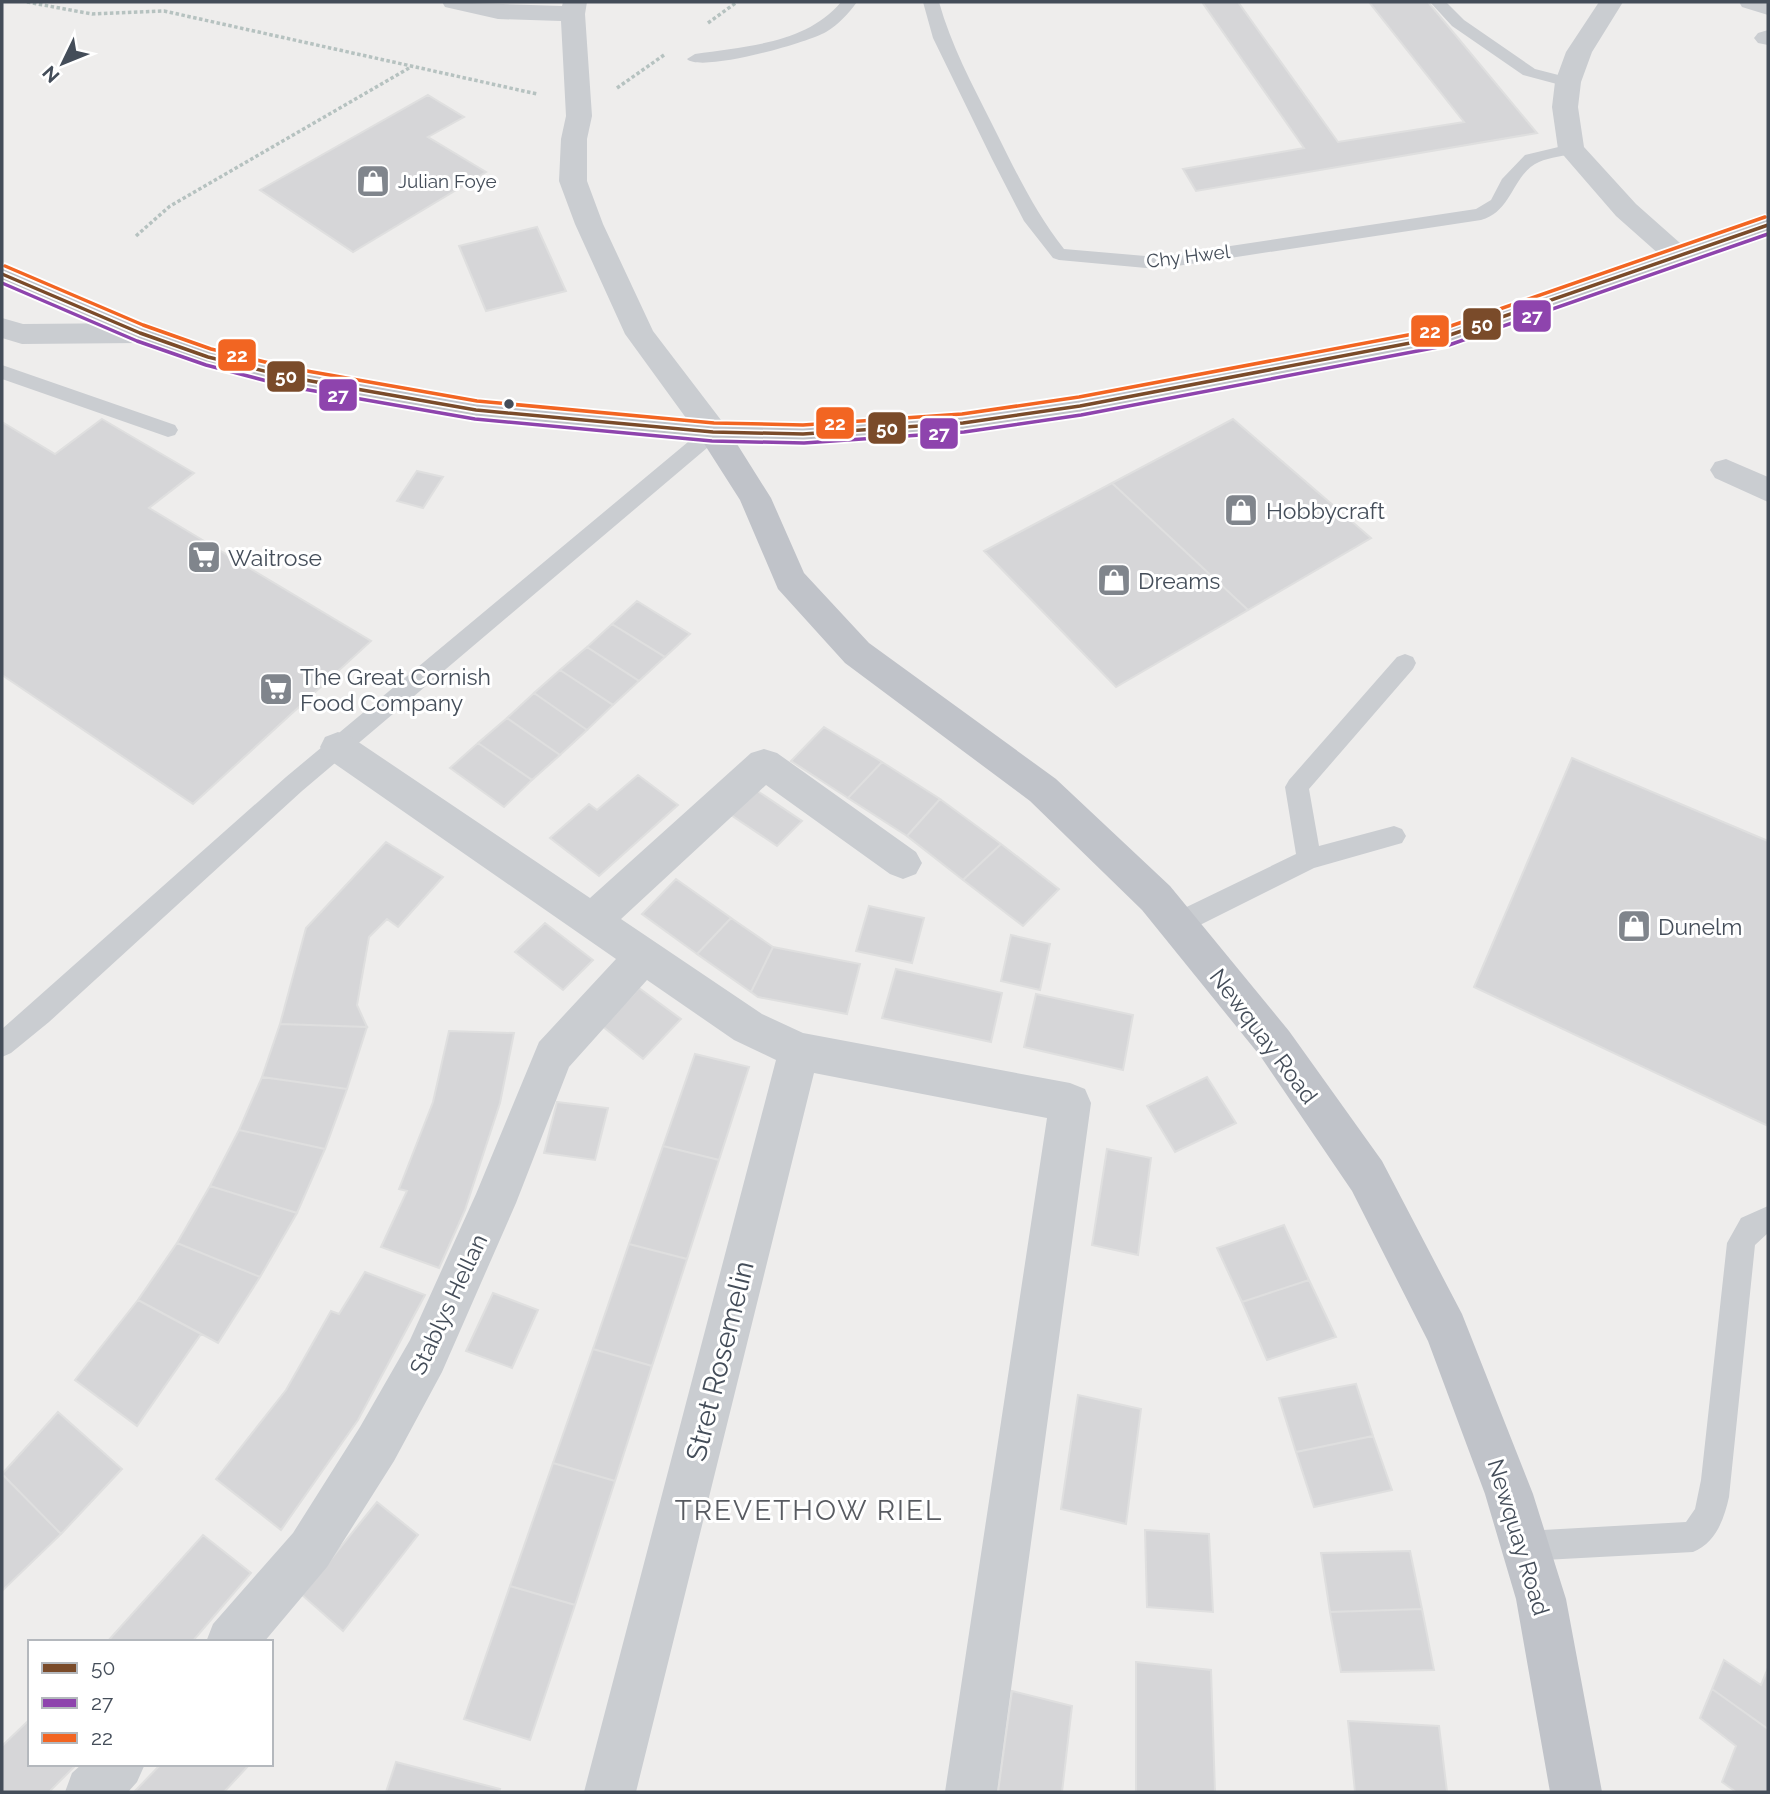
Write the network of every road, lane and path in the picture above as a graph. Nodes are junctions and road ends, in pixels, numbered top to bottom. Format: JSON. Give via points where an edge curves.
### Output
{"nodes":[{"id":1,"x":27,"y":2,"type":"edge"},
{"id":2,"x":454,"y":2,"type":"edge"},
{"id":3,"x":737,"y":2,"type":"edge"},
{"id":4,"x":849,"y":2,"type":"edge"},
{"id":5,"x":932,"y":2,"type":"edge"},
{"id":6,"x":1438,"y":2,"type":"edge"},
{"id":7,"x":1611,"y":2,"type":"edge"},
{"id":8,"x":1751,"y":2,"type":"edge"},
{"id":9,"x":574,"y":8,"type":"edge"},
{"id":10,"x":1768,"y":8,"type":"edge"},
{"id":11,"x":703,"y":26,"type":"dead end"},
{"id":12,"x":670,"y":51,"type":"dead end"},
{"id":13,"x":695,"y":60,"type":"dead end"},
{"id":14,"x":410,"y":67,"type":"junction"},
{"id":15,"x":1568,"y":82,"type":"junction"},
{"id":16,"x":579,"y":107,"type":"junction"},
{"id":17,"x":1571,"y":149,"type":"junction"},
{"id":18,"x":1768,"y":225,"type":"edge"},
{"id":19,"x":136,"y":236,"type":"dead end"},
{"id":20,"x":1679,"y":257,"type":"junction"},
{"id":21,"x":2,"y":274,"type":"edge"},
{"id":22,"x":2,"y":328,"type":"edge"},
{"id":23,"x":140,"y":333,"type":"junction"},
{"id":24,"x":2,"y":372,"type":"edge"},
{"id":25,"x":168,"y":430,"type":"dead end"},
{"id":26,"x":713,"y":432,"type":"junction"},
{"id":27,"x":1726,"y":470,"type":"dead end"},
{"id":28,"x":1768,"y":490,"type":"edge"},
{"id":29,"x":1405,"y":663,"type":"dead end"},
{"id":30,"x":338,"y":747,"type":"junction"},
{"id":31,"x":1394,"y":836,"type":"dead end"},
{"id":32,"x":1309,"y":859,"type":"junction"},
{"id":33,"x":903,"y":863,"type":"dead end"},
{"id":34,"x":593,"y":920,"type":"junction"},
{"id":35,"x":1177,"y":925,"type":"junction"},
{"id":36,"x":644,"y":957,"type":"junction"},
{"id":37,"x":2,"y":1045,"type":"edge"},
{"id":38,"x":799,"y":1051,"type":"junction"},
{"id":39,"x":1768,"y":1220,"type":"edge"},
{"id":40,"x":1525,"y":1546,"type":"junction"},
{"id":41,"x":233,"y":1640,"type":"edge"},
{"id":42,"x":117,"y":1766,"type":"edge"},
{"id":43,"x":91,"y":1792,"type":"edge"},
{"id":44,"x":610,"y":1792,"type":"edge"},
{"id":45,"x":971,"y":1792,"type":"edge"},
{"id":46,"x":1576,"y":1792,"type":"edge"}],
"edges":[{"from":1,"to":14,"type":"path","via":[[92,14],[164,11]]},
{"from":2,"to":9,"type":"street","via":[[498,12]]},
{"from":3,"to":11,"type":"path"},
{"from":4,"to":13,"type":"lane","via":[[835,20],[793,40]]},
{"from":5,"to":17,"type":"lane","name":"Chy Hwel","via":[[941,38],[1008,172],[1033,221],[1059,254],[1157,263],[1481,214],[1498,203],[1508,183],[1531,159]]},
{"from":6,"to":15,"type":"lane","via":[[1458,23],[1529,72]]},
{"from":7,"to":15,"type":"street","via":[[1579,52]]},
{"from":8,"to":10,"type":"street"},
{"from":9,"to":16,"type":"street"},
{"from":12,"to":16,"type":"path"},
{"from":14,"to":16,"type":"path"},
{"from":14,"to":19,"type":"path","via":[[170,206]]},
{"from":15,"to":17,"type":"street"},
{"from":16,"to":26,"type":"street","via":[[573,181],[589,224],[640,334]]},
{"from":17,"to":20,"type":"street","via":[[1626,210]]},
{"from":18,"to":20,"type":"highway"},
{"from":20,"to":26,"type":"highway","via":[[1447,336],[1080,405],[963,423],[803,434]]},
{"from":21,"to":23,"type":"highway"},
{"from":22,"to":23,"type":"street","via":[[22,334]]},
{"from":23,"to":26,"type":"highway","via":[[221,360],[384,395],[476,410]]},
{"from":24,"to":25,"type":"lane"},
{"from":26,"to":30,"type":"lane"},
{"from":26,"to":35,"type":"highway","name":"Newquay Road","via":[[755,498],[790,580],[858,653],[1043,790],[1156,898]]},
{"from":27,"to":28,"type":"street"},
{"from":29,"to":32,"type":"lane","via":[[1297,787]]},
{"from":30,"to":34,"type":"street"},
{"from":30,"to":37,"type":"lane"},
{"from":31,"to":32,"type":"lane"},
{"from":32,"to":35,"type":"lane"},
{"from":33,"to":34,"type":"street","via":[[764,764]]},
{"from":34,"to":36,"type":"street"},
{"from":35,"to":40,"type":"highway","name":"Newquay Road","via":[[1275,1044],[1367,1176],[1446,1329]]},
{"from":36,"to":38,"type":"street","via":[[748,1027]]},
{"from":36,"to":41,"type":"street","name":"Stablys Hellan","via":[[553,1055],[426,1356],[310,1550]]},
{"from":38,"to":44,"type":"street","name":"Stret Rosemelin"},
{"from":38,"to":45,"type":"street","via":[[1070,1103]]},
{"from":39,"to":40,"type":"lane","via":[[1747,1230],[1741,1243],[1715,1488],[1704,1526],[1693,1537]]},
{"from":40,"to":46,"type":"highway","name":"Newquay Road","via":[[1541,1599]]},
{"from":42,"to":43,"type":"street"}]}
